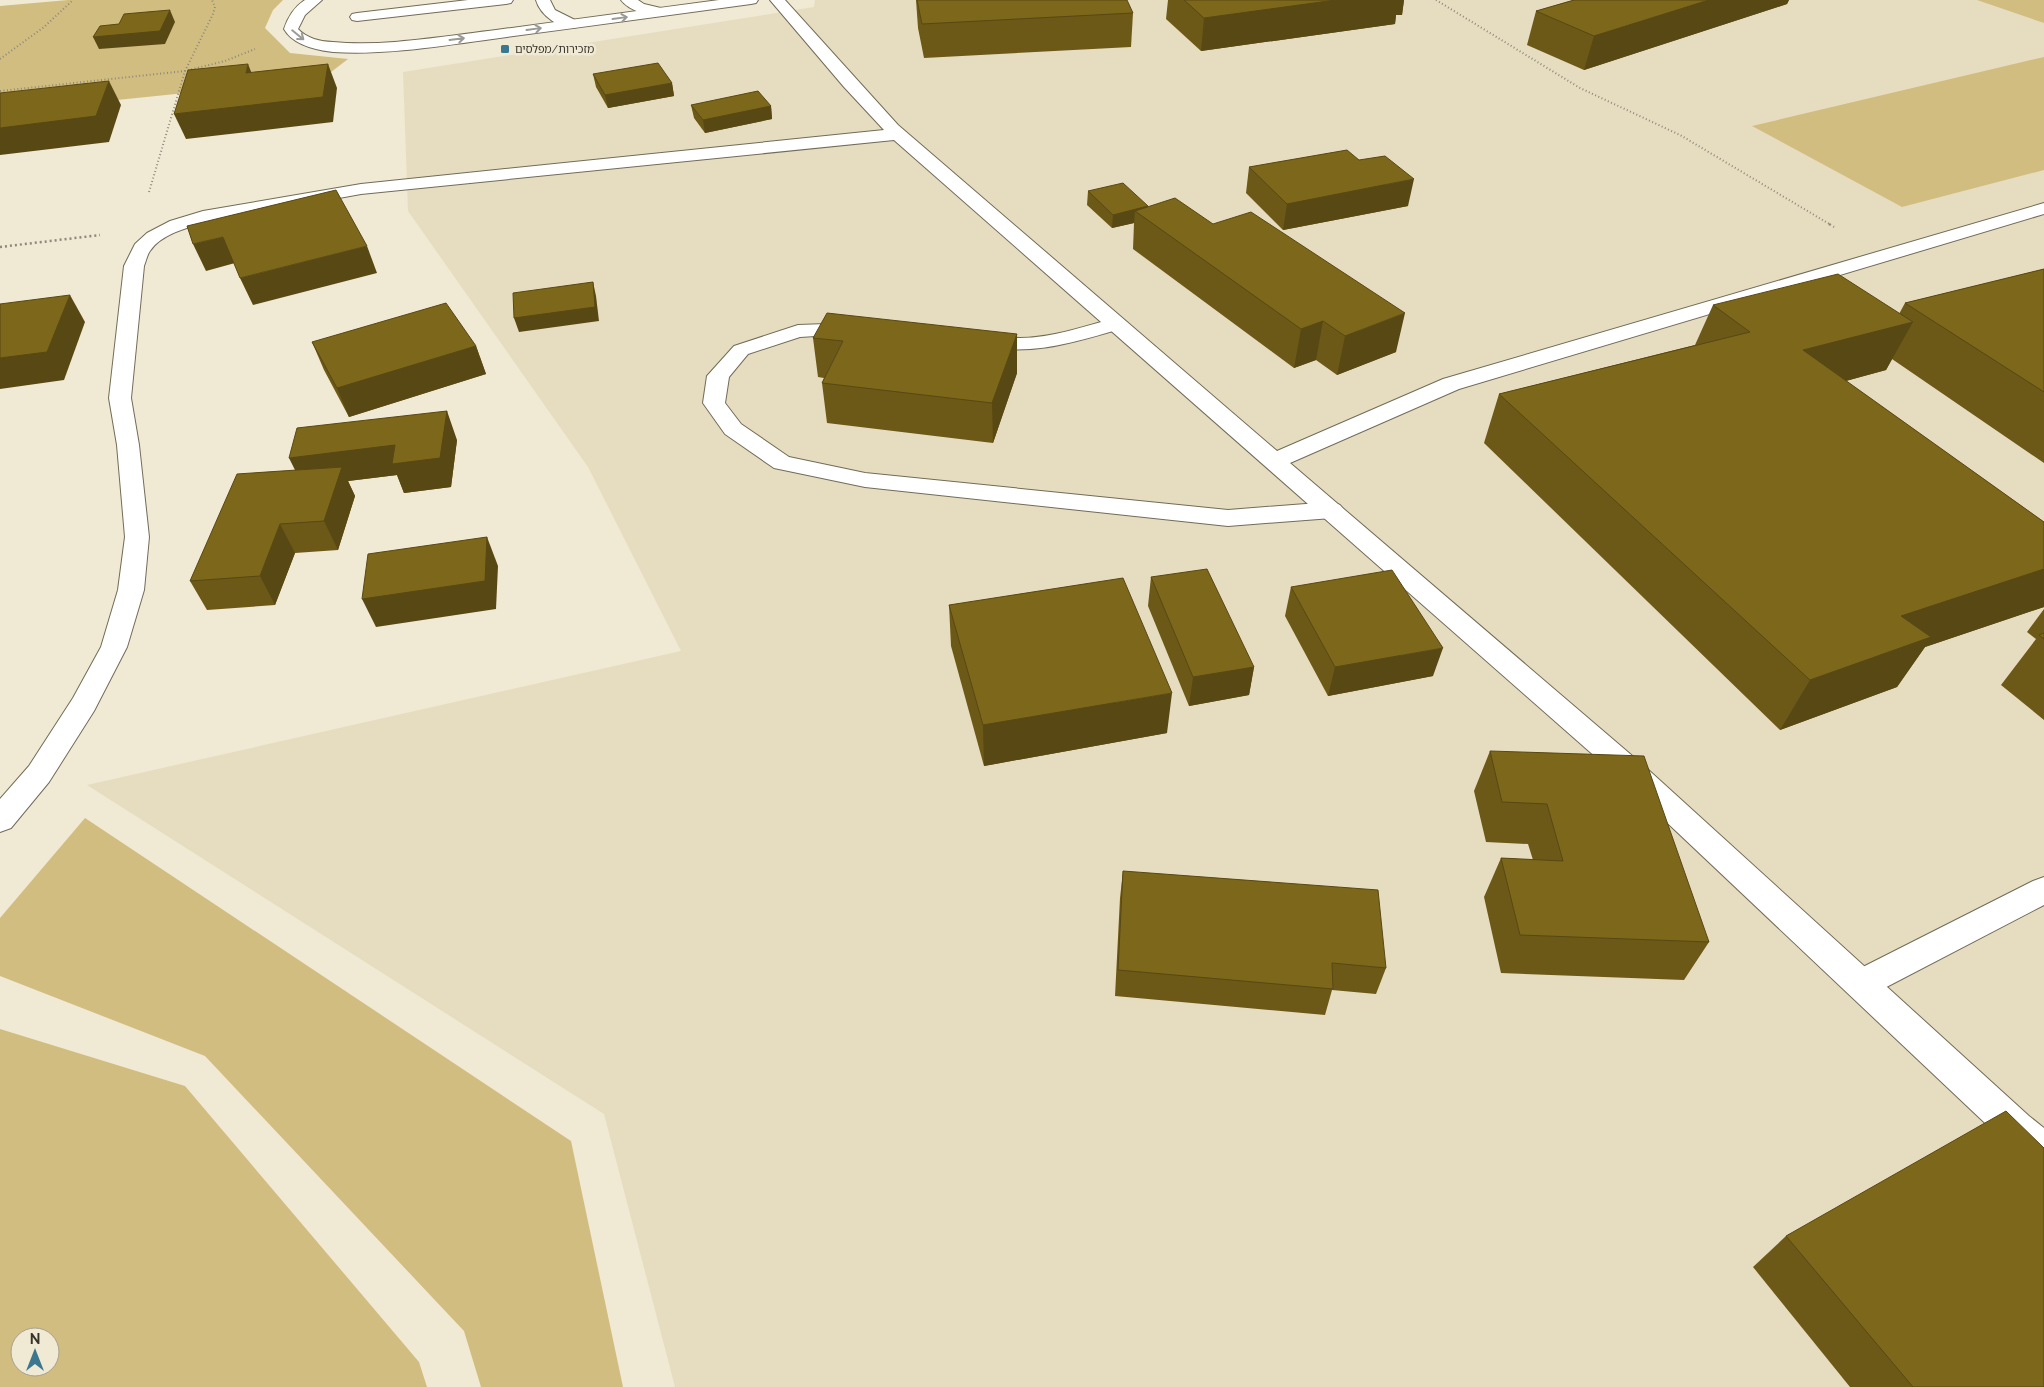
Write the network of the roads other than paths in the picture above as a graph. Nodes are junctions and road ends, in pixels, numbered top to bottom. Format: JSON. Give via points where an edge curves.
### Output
{"nodes":[{"id":1,"x":314,"y":0,"type":"edge"},
{"id":2,"x":506,"y":0,"type":"edge"},
{"id":3,"x":543,"y":0,"type":"edge"},
{"id":4,"x":628,"y":0,"type":"edge"},
{"id":5,"x":751,"y":0,"type":"edge"},
{"id":6,"x":777,"y":0,"type":"edge"},
{"id":7,"x":660,"y":12,"type":"junction"},
{"id":8,"x":357,"y":17,"type":"dead end"},
{"id":9,"x":572,"y":24,"type":"junction"},
{"id":10,"x":898,"y":134,"type":"junction"},
{"id":11,"x":2044,"y":208,"type":"edge"},
{"id":12,"x":1116,"y":324,"type":"junction"},
{"id":13,"x":872,"y":330,"type":"edge"},
{"id":14,"x":960,"y":339,"type":"edge"},
{"id":15,"x":1274,"y":461,"type":"junction"},
{"id":16,"x":1332,"y":510,"type":"junction"},
{"id":17,"x":0,"y":820,"type":"edge"},
{"id":18,"x":2044,"y":890,"type":"edge"},
{"id":19,"x":1860,"y":984,"type":"junction"},
{"id":20,"x":2044,"y":1150,"type":"edge"}],
"edges":[{"from":1,"to":9,"type":"street","one_way":true,"via":[[300,11],[291,29],[306,41],[330,47],[364,48],[459,39]]},
{"from":2,"to":8,"type":"street"},
{"from":3,"to":9,"type":"street","via":[[550,14]]},
{"from":4,"to":7,"type":"street","via":[[639,7]]},
{"from":5,"to":7,"type":"street"},
{"from":6,"to":10,"type":"street","via":[[844,78]]},
{"from":9,"to":7,"type":"street","one_way":true},
{"from":10,"to":12,"type":"street"},
{"from":10,"to":17,"type":"street","via":[[360,189],[203,217],[154,237],[142,248],[134,266],[120,398],[137,536],[131,590],[114,647],[84,704],[39,774]]},
{"from":11,"to":15,"type":"street","via":[[1451,384]]},
{"from":12,"to":14,"type":"street","via":[[1062,340],[1037,343]]},
{"from":12,"to":15,"type":"street"},
{"from":13,"to":16,"type":"street","via":[[798,331],[740,350],[718,376],[714,403],[733,429],[782,463],[865,480],[1228,518]]},
{"from":15,"to":16,"type":"street"},
{"from":16,"to":19,"type":"street","via":[[1634,773]]},
{"from":18,"to":19,"type":"street"},
{"from":19,"to":20,"type":"street"}]}
